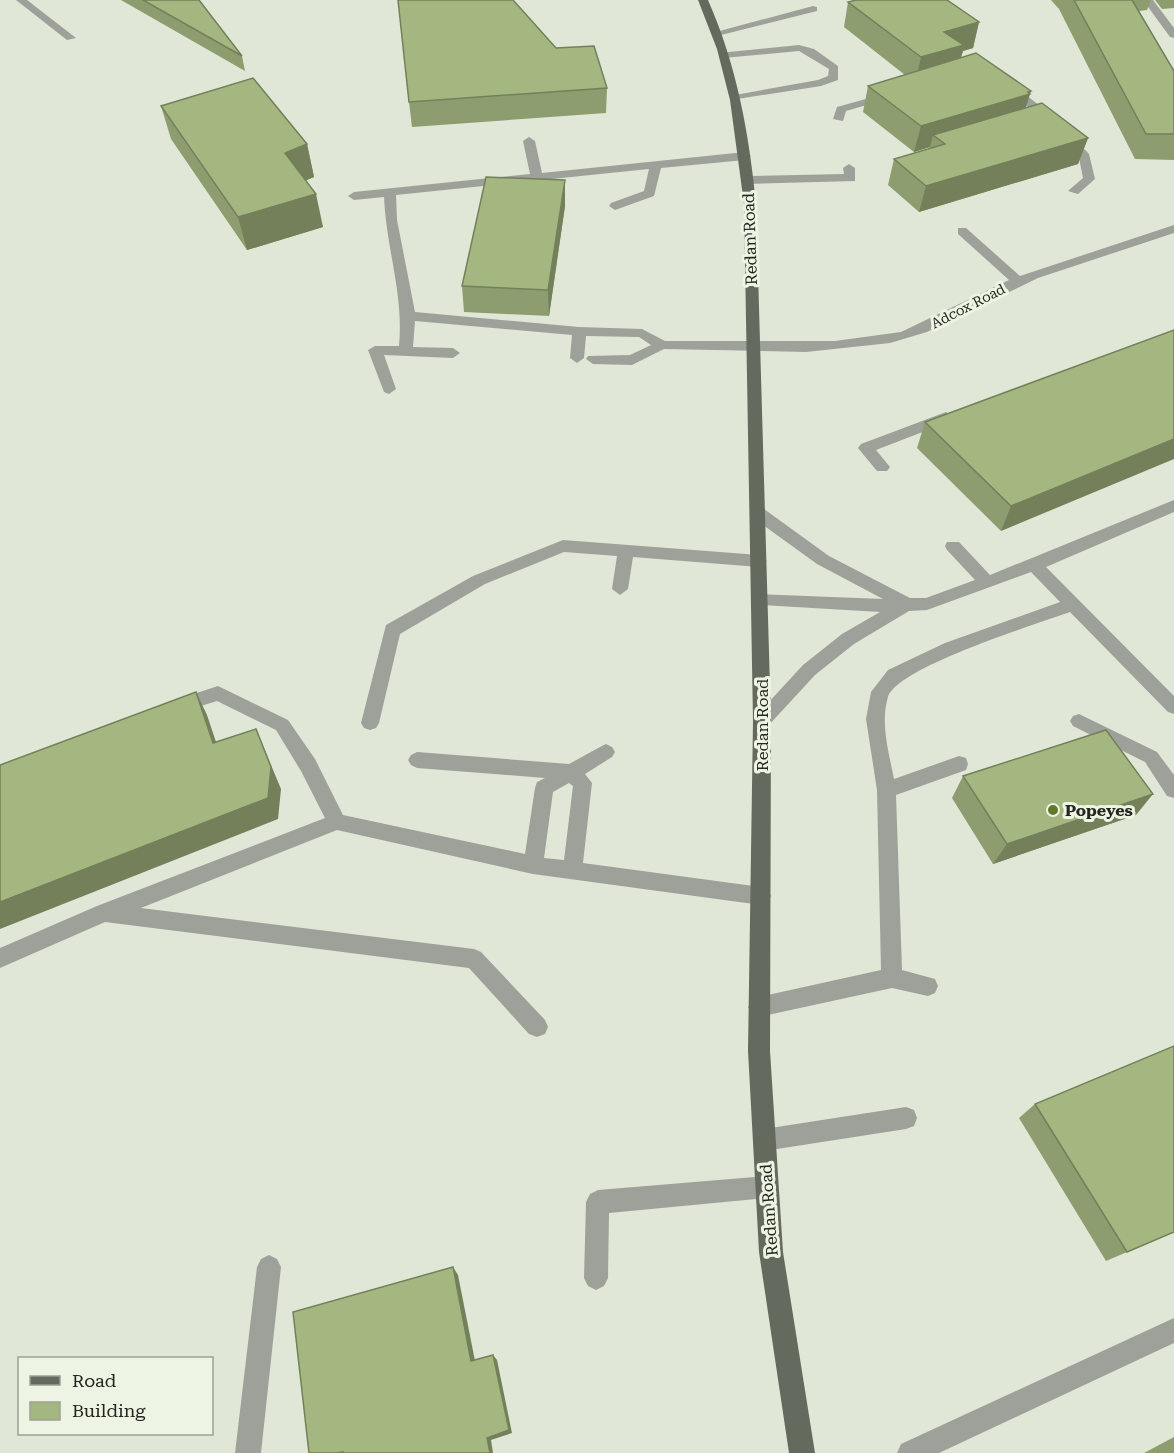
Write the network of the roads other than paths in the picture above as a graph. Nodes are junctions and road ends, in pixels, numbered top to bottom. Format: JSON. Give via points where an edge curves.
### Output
{"nodes":[{"id":1,"x":21,"y":0,"type":"edge"},
{"id":2,"x":704,"y":0,"type":"edge"},
{"id":3,"x":1148,"y":0,"type":"edge"},
{"id":4,"x":813,"y":9,"type":"dead end"},
{"id":5,"x":717,"y":33,"type":"junction"},
{"id":6,"x":1174,"y":35,"type":"edge"},
{"id":7,"x":71,"y":38,"type":"dead end"},
{"id":8,"x":723,"y":55,"type":"junction"},
{"id":9,"x":1003,"y":82,"type":"edge"},
{"id":10,"x":896,"y":93,"type":"edge"},
{"id":11,"x":735,"y":98,"type":"junction"},
{"id":12,"x":839,"y":119,"type":"dead end"},
{"id":13,"x":530,"y":141,"type":"dead end"},
{"id":14,"x":745,"y":156,"type":"junction"},
{"id":15,"x":656,"y":165,"type":"junction"},
{"id":16,"x":849,"y":168,"type":"dead end"},
{"id":17,"x":537,"y":178,"type":"junction"},
{"id":18,"x":748,"y":180,"type":"junction"},
{"id":19,"x":1074,"y":190,"type":"dead end"},
{"id":20,"x":390,"y":193,"type":"junction"},
{"id":21,"x":354,"y":196,"type":"dead end"},
{"id":22,"x":615,"y":206,"type":"dead end"},
{"id":23,"x":1174,"y":229,"type":"edge"},
{"id":24,"x":962,"y":231,"type":"dead end"},
{"id":25,"x":1018,"y":281,"type":"junction"},
{"id":26,"x":409,"y":316,"type":"junction"},
{"id":27,"x":579,"y":332,"type":"junction"},
{"id":28,"x":662,"y":345,"type":"junction"},
{"id":29,"x":754,"y":345,"type":"junction"},
{"id":30,"x":406,"y":351,"type":"junction"},
{"id":31,"x":453,"y":353,"type":"dead end"},
{"id":32,"x":577,"y":358,"type":"dead end"},
{"id":33,"x":593,"y":359,"type":"dead end"},
{"id":34,"x":389,"y":389,"type":"dead end"},
{"id":35,"x":966,"y":410,"type":"edge"},
{"id":36,"x":882,"y":467,"type":"dead end"},
{"id":37,"x":1174,"y":506,"type":"edge"},
{"id":38,"x":758,"y":513,"type":"junction"},
{"id":39,"x":953,"y":546,"type":"dead end"},
{"id":40,"x":626,"y":553,"type":"junction"},
{"id":41,"x":759,"y":561,"type":"junction"},
{"id":42,"x":1034,"y":565,"type":"junction"},
{"id":43,"x":986,"y":581,"type":"junction"},
{"id":44,"x":621,"y":589,"type":"dead end"},
{"id":45,"x":760,"y":599,"type":"junction"},
{"id":46,"x":907,"y":604,"type":"junction"},
{"id":47,"x":1073,"y":604,"type":"junction"},
{"id":48,"x":1174,"y":707,"type":"edge"},
{"id":49,"x":158,"y":712,"type":"edge"},
{"id":50,"x":762,"y":721,"type":"junction"},
{"id":51,"x":1079,"y":721,"type":"dead end"},
{"id":52,"x":370,"y":723,"type":"dead end"},
{"id":53,"x":606,"y":752,"type":"dead end"},
{"id":54,"x":417,"y":760,"type":"dead end"},
{"id":55,"x":959,"y":764,"type":"dead end"},
{"id":56,"x":568,"y":772,"type":"junction"},
{"id":57,"x":886,"y":790,"type":"junction"},
{"id":58,"x":1174,"y":790,"type":"edge"},
{"id":59,"x":337,"y":822,"type":"junction"},
{"id":60,"x":533,"y":866,"type":"junction"},
{"id":61,"x":572,"y":871,"type":"junction"},
{"id":62,"x":761,"y":896,"type":"junction"},
{"id":63,"x":104,"y":913,"type":"junction"},
{"id":64,"x":0,"y":958,"type":"edge"},
{"id":65,"x":892,"y":978,"type":"junction"},
{"id":66,"x":927,"y":986,"type":"dead end"},
{"id":67,"x":759,"y":1007,"type":"junction"},
{"id":68,"x":537,"y":1027,"type":"dead end"},
{"id":69,"x":906,"y":1118,"type":"dead end"},
{"id":70,"x":764,"y":1140,"type":"junction"},
{"id":71,"x":767,"y":1187,"type":"junction"},
{"id":72,"x":269,"y":1267,"type":"dead end"},
{"id":73,"x":596,"y":1278,"type":"dead end"},
{"id":74,"x":1174,"y":1330,"type":"edge"},
{"id":75,"x":248,"y":1453,"type":"edge"},
{"id":76,"x":802,"y":1453,"type":"edge"},
{"id":77,"x":910,"y":1453,"type":"edge"}],
"edges":[{"from":1,"to":7,"type":"street"},
{"from":2,"to":5,"type":"main road","name":"Redan Road"},
{"from":3,"to":6,"type":"street"},
{"from":4,"to":5,"type":"street"},
{"from":5,"to":8,"type":"main road","name":"Redan Road"},
{"from":8,"to":11,"type":"main road","name":"Redan Road"},
{"from":8,"to":11,"type":"street","via":[[799,48],[834,68],[834,78],[821,83]]},
{"from":9,"to":19,"type":"street","via":[[1085,157],[1089,179]]},
{"from":10,"to":12,"type":"street","via":[[841,109]]},
{"from":11,"to":14,"type":"main road","name":"Redan Road"},
{"from":13,"to":17,"type":"street"},
{"from":14,"to":15,"type":"street"},
{"from":14,"to":18,"type":"main road","name":"Redan Road"},
{"from":15,"to":17,"type":"street"},
{"from":15,"to":22,"type":"street","via":[[650,193]]},
{"from":16,"to":18,"type":"street","via":[[851,178]]},
{"from":17,"to":20,"type":"street"},
{"from":18,"to":29,"type":"main road","name":"Redan Road"},
{"from":20,"to":21,"type":"street"},
{"from":20,"to":26,"type":"street","via":[[391,220]]},
{"from":23,"to":25,"type":"street","name":"Adcox Road"},
{"from":24,"to":25,"type":"street"},
{"from":25,"to":29,"type":"street","name":"Adcox Road","via":[[928,327],[891,339],[811,346]]},
{"from":26,"to":27,"type":"street"},
{"from":26,"to":30,"type":"street"},
{"from":27,"to":28,"type":"street","via":[[642,333]]},
{"from":27,"to":32,"type":"street"},
{"from":28,"to":29,"type":"street","name":"Adcox Road"},
{"from":28,"to":33,"type":"street","via":[[632,367]]},
{"from":29,"to":38,"type":"main road","name":"Redan Road"},
{"from":30,"to":31,"type":"street"},
{"from":30,"to":34,"type":"street","via":[[375,350]]},
{"from":35,"to":36,"type":"street","via":[[866,448]]},
{"from":37,"to":42,"type":"street"},
{"from":38,"to":41,"type":"main road","name":"Redan Road"},
{"from":38,"to":46,"type":"street","via":[[815,556]]},
{"from":39,"to":43,"type":"street"},
{"from":40,"to":41,"type":"street"},
{"from":40,"to":44,"type":"street"},
{"from":40,"to":52,"type":"street","via":[[563,546],[479,580],[392,630]]},
{"from":41,"to":45,"type":"main road","name":"Redan Road"},
{"from":42,"to":43,"type":"street"},
{"from":42,"to":47,"type":"street"},
{"from":43,"to":46,"type":"street","via":[[927,604]]},
{"from":45,"to":46,"type":"street","via":[[856,606]]},
{"from":45,"to":50,"type":"main road","name":"Redan Road"},
{"from":46,"to":50,"type":"street","via":[[848,639],[809,670]]},
{"from":47,"to":48,"type":"street"},
{"from":47,"to":57,"type":"street","via":[[951,648],[894,675],[880,692],[874,719]]},
{"from":49,"to":59,"type":"street","via":[[218,693],[282,725]]},
{"from":50,"to":62,"type":"main road","name":"Redan Road"},
{"from":51,"to":58,"type":"street","via":[[1151,757]]},
{"from":53,"to":56,"type":"street"},
{"from":54,"to":56,"type":"street"},
{"from":55,"to":57,"type":"street"},
{"from":56,"to":60,"type":"street","via":[[544,788]]},
{"from":56,"to":61,"type":"street","via":[[583,783]]},
{"from":57,"to":65,"type":"street"},
{"from":59,"to":60,"type":"street"},
{"from":59,"to":63,"type":"street"},
{"from":60,"to":61,"type":"street"},
{"from":61,"to":62,"type":"street"},
{"from":62,"to":67,"type":"main road","name":"Redan Road"},
{"from":63,"to":64,"type":"street"},
{"from":63,"to":68,"type":"street","via":[[474,959]]},
{"from":65,"to":66,"type":"street"},
{"from":65,"to":67,"type":"street"},
{"from":67,"to":70,"type":"main road","name":"Redan Road"},
{"from":69,"to":70,"type":"street"},
{"from":70,"to":71,"type":"main road","name":"Redan Road"},
{"from":71,"to":73,"type":"street","via":[[598,1202]]},
{"from":71,"to":76,"type":"main road","name":"Redan Road","via":[[771,1252]]},
{"from":72,"to":75,"type":"street"},
{"from":74,"to":77,"type":"street"}]}
